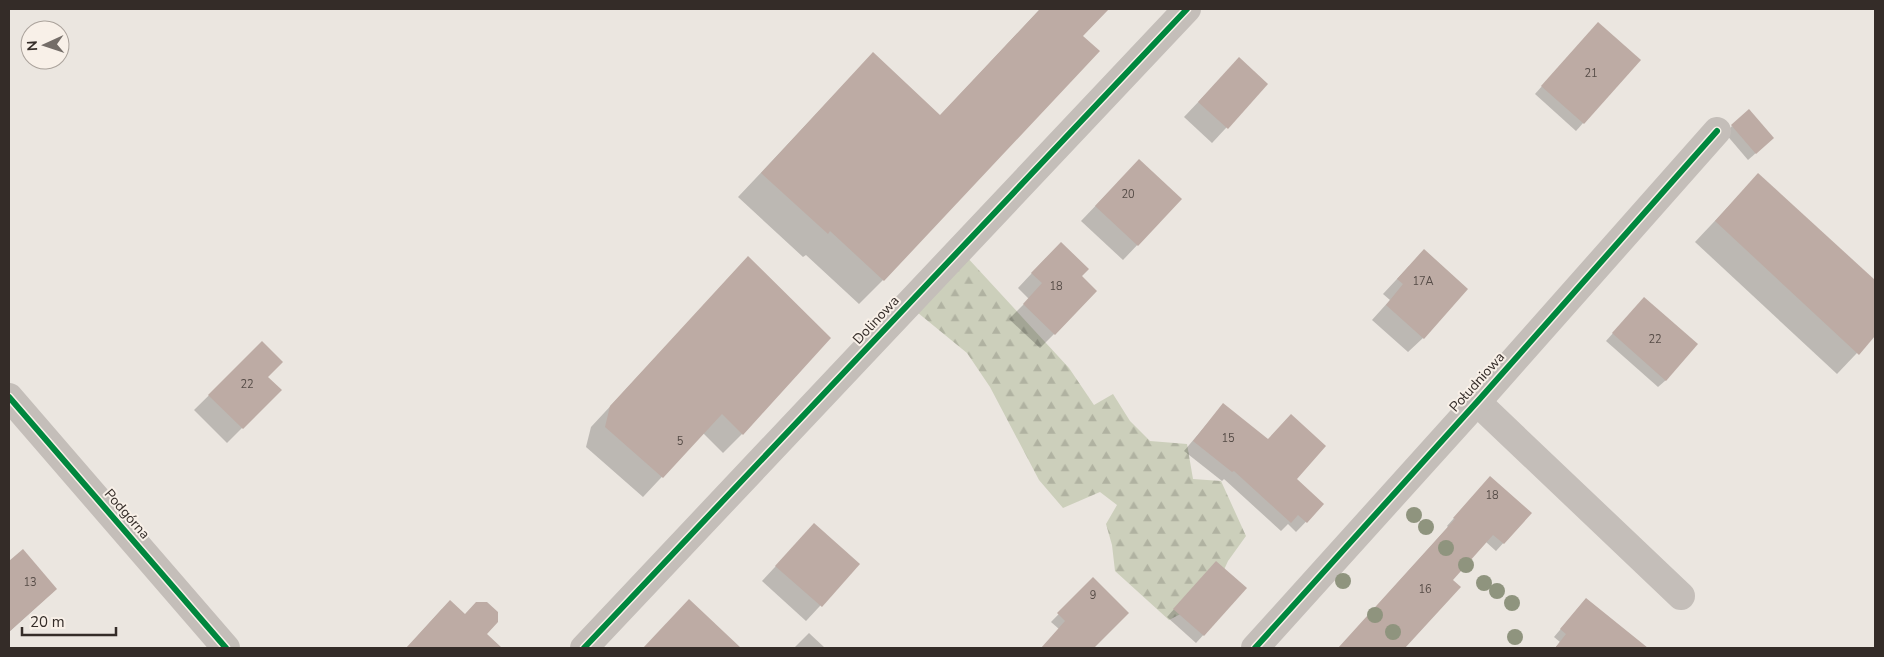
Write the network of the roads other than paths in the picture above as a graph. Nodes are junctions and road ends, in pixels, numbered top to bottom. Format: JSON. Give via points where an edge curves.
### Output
{"nodes":[{"id":1,"x":1187,"y":9,"type":"edge"},
{"id":2,"x":1716,"y":131,"type":"dead end"},
{"id":3,"x":9,"y":397,"type":"edge"},
{"id":4,"x":1477,"y":402,"type":"junction"},
{"id":5,"x":1681,"y":596,"type":"dead end"},
{"id":6,"x":226,"y":648,"type":"edge"},
{"id":7,"x":584,"y":648,"type":"edge"},
{"id":8,"x":1255,"y":648,"type":"edge"}],
"edges":[{"from":1,"to":7,"type":"street","name":"Dolinowa"},
{"from":2,"to":4,"type":"street","name":"Południowa"},
{"from":3,"to":6,"type":"street","name":"Podgórna"},
{"from":4,"to":5,"type":"street","name":"Południowa"},
{"from":4,"to":8,"type":"street","name":"Południowa"}]}
